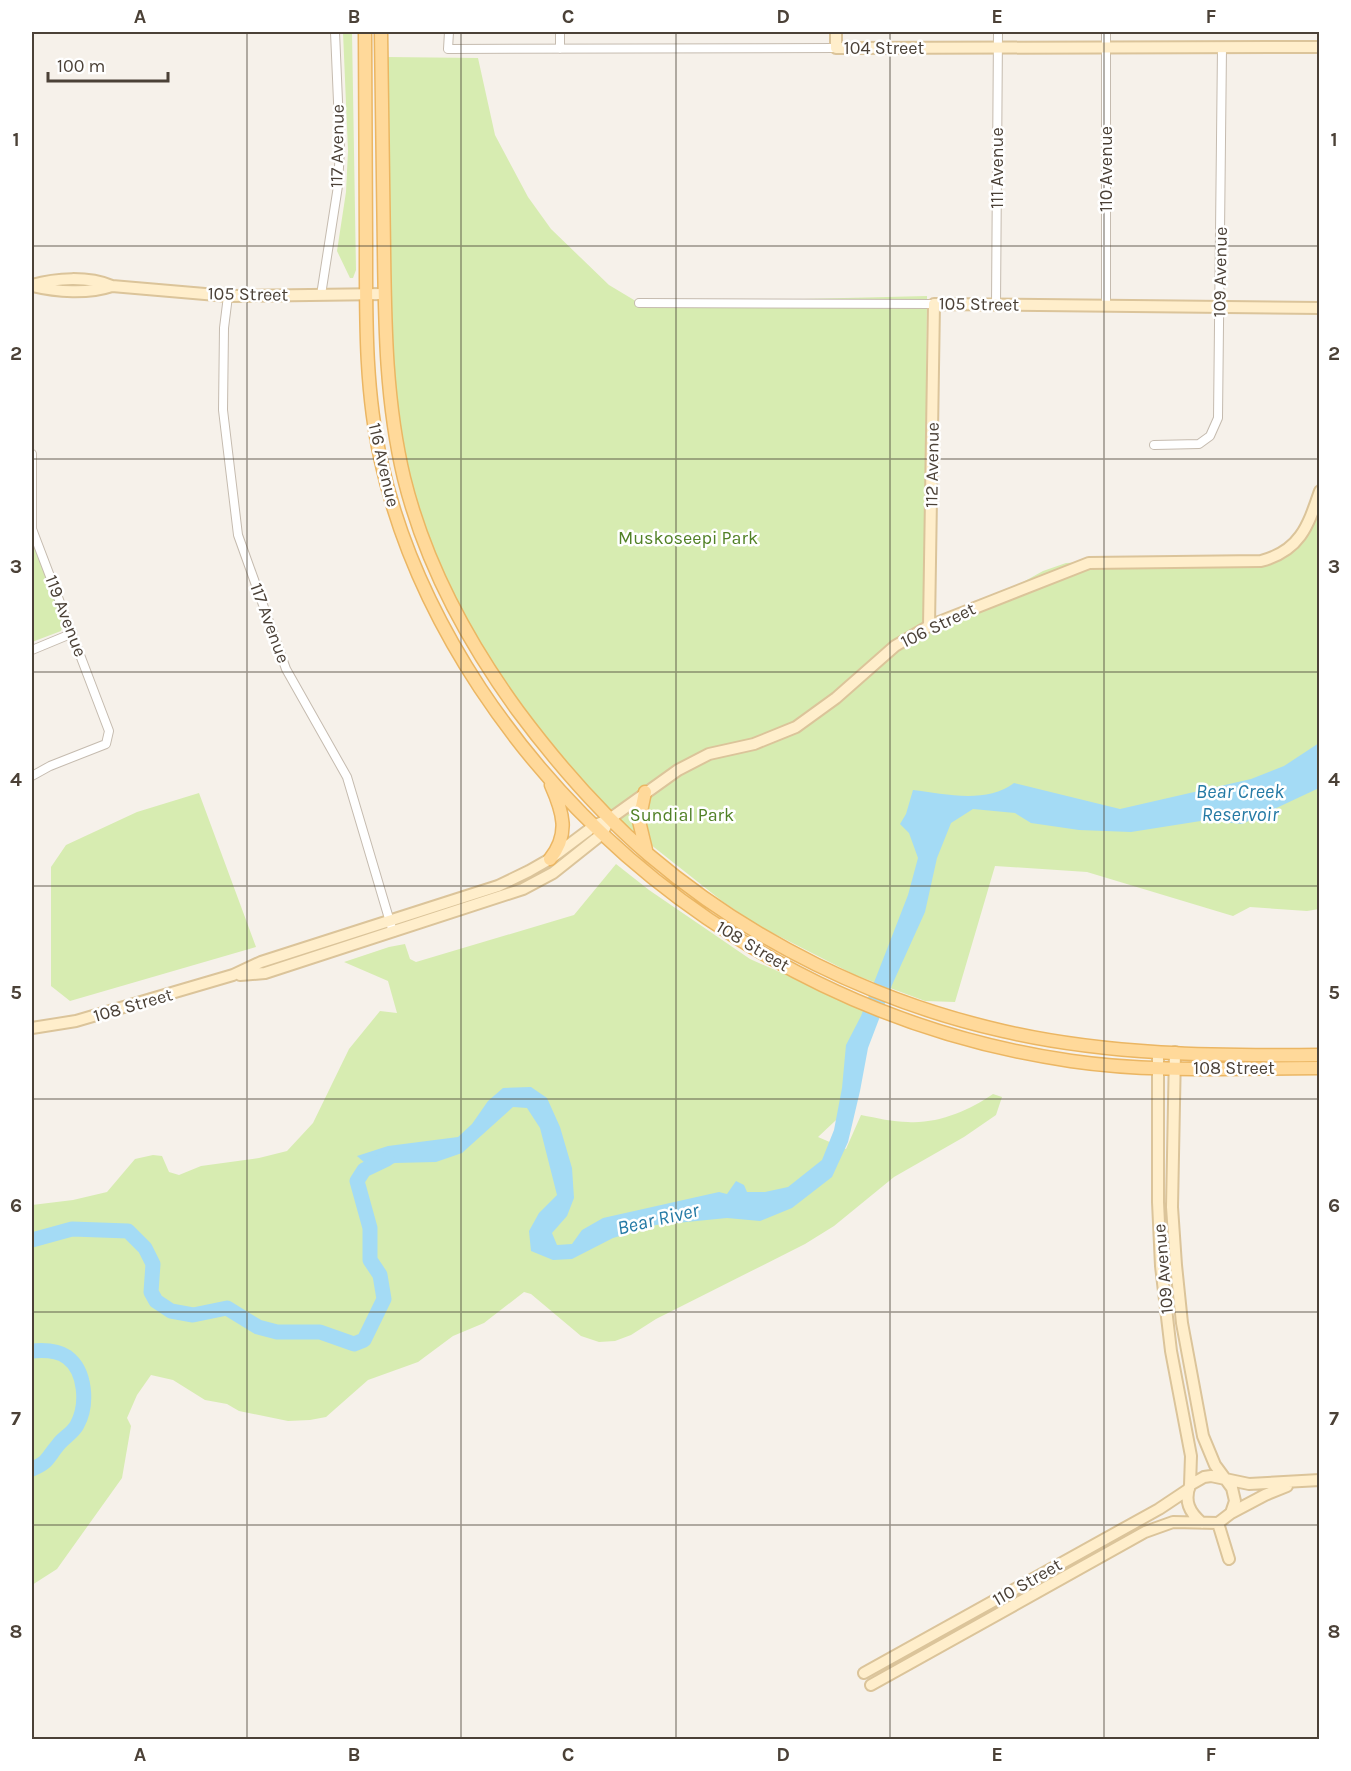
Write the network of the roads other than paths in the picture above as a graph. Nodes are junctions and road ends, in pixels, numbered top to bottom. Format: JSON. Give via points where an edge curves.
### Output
{"nodes":[{"id":1,"x":335,"y":32,"type":"edge"},
{"id":2,"x":365,"y":32,"type":"edge"},
{"id":3,"x":381,"y":32,"type":"edge"},
{"id":4,"x":448,"y":32,"type":"edge"},
{"id":5,"x":560,"y":32,"type":"edge"},
{"id":6,"x":836,"y":32,"type":"edge"},
{"id":7,"x":998,"y":32,"type":"edge"},
{"id":8,"x":1106,"y":32,"type":"edge"},
{"id":9,"x":1222,"y":46,"type":"junction"},
{"id":10,"x":1106,"y":47,"type":"junction"},
{"id":11,"x":1320,"y":47,"type":"edge"},
{"id":12,"x":836,"y":48,"type":"junction"},
{"id":13,"x":998,"y":48,"type":"junction"},
{"id":14,"x":560,"y":49,"type":"junction"},
{"id":15,"x":32,"y":285,"type":"edge"},
{"id":16,"x":321,"y":294,"type":"junction"},
{"id":17,"x":366,"y":294,"type":"junction"},
{"id":18,"x":385,"y":294,"type":"junction"},
{"id":19,"x":228,"y":296,"type":"junction"},
{"id":20,"x":639,"y":303,"type":"dead end"},
{"id":21,"x":934,"y":304,"type":"junction"},
{"id":22,"x":996,"y":305,"type":"junction"},
{"id":23,"x":1106,"y":306,"type":"junction"},
{"id":24,"x":1220,"y":307,"type":"junction"},
{"id":25,"x":1320,"y":308,"type":"edge"},
{"id":26,"x":1154,"y":445,"type":"dead end"},
{"id":27,"x":32,"y":454,"type":"edge"},
{"id":28,"x":1320,"y":491,"type":"edge"},
{"id":29,"x":32,"y":529,"type":"edge"},
{"id":30,"x":929,"y":626,"type":"junction"},
{"id":31,"x":73,"y":633,"type":"junction"},
{"id":32,"x":32,"y":650,"type":"edge"},
{"id":33,"x":32,"y":776,"type":"edge"},
{"id":34,"x":547,"y":776,"type":"junction"},
{"id":35,"x":645,"y":792,"type":"junction"},
{"id":36,"x":611,"y":818,"type":"junction"},
{"id":37,"x":598,"y":830,"type":"junction"},
{"id":38,"x":648,"y":854,"type":"junction"},
{"id":39,"x":550,"y":859,"type":"junction"},
{"id":40,"x":392,"y":927,"type":"junction"},
{"id":41,"x":32,"y":1028,"type":"edge"},
{"id":42,"x":1158,"y":1052,"type":"junction"},
{"id":43,"x":1175,"y":1052,"type":"junction"},
{"id":44,"x":1320,"y":1055,"type":"edge"},
{"id":45,"x":1157,"y":1068,"type":"junction"},
{"id":46,"x":1174,"y":1068,"type":"junction"},
{"id":47,"x":1320,"y":1068,"type":"edge"},
{"id":48,"x":1224,"y":1478,"type":"junction"},
{"id":49,"x":1320,"y":1480,"type":"edge"},
{"id":50,"x":1304,"y":1481,"type":"junction"},
{"id":51,"x":1190,"y":1487,"type":"junction"},
{"id":52,"x":1231,"y":1513,"type":"junction"},
{"id":53,"x":1202,"y":1523,"type":"junction"},
{"id":54,"x":1218,"y":1523,"type":"junction"},
{"id":55,"x":1229,"y":1559,"type":"dead end"},
{"id":56,"x":864,"y":1673,"type":"dead end"},
{"id":57,"x":871,"y":1685,"type":"dead end"}],
"edges":[{"from":1,"to":16,"type":"street","name":"117 Avenue","via":[[338,186]]},
{"from":2,"to":17,"type":"main road","name":"116 Avenue"},
{"from":3,"to":18,"type":"main road","name":"116 Avenue"},
{"from":4,"to":14,"type":"street","name":"104 Street","via":[[448,49]]},
{"from":5,"to":14,"type":"street"},
{"from":6,"to":12,"type":"street"},
{"from":7,"to":13,"type":"street","name":"111 Avenue"},
{"from":8,"to":10,"type":"street","name":"110 Avenue"},
{"from":9,"to":10,"type":"street","name":"104 Street"},
{"from":9,"to":11,"type":"street","name":"104 Street"},
{"from":9,"to":24,"type":"street","name":"109 Avenue"},
{"from":10,"to":13,"type":"street","name":"104 Street"},
{"from":10,"to":23,"type":"street","name":"110 Avenue"},
{"from":12,"to":13,"type":"street","name":"104 Street"},
{"from":12,"to":14,"type":"street","name":"104 Street"},
{"from":13,"to":22,"type":"street","name":"111 Avenue"},
{"from":15,"to":19,"type":"street","name":"105 Street","via":[[50,280],[99,281],[112,286]]},
{"from":16,"to":17,"type":"street","name":"105 Street"},
{"from":16,"to":19,"type":"street","name":"105 Street"},
{"from":17,"to":18,"type":"street","name":"105 Street"},
{"from":17,"to":34,"type":"main road","name":"116 Avenue","via":[[375,430],[387,488],[405,544],[454,647],[506,726]]},
{"from":18,"to":36,"type":"main road","name":"116 Avenue","via":[[388,380],[397,444],[412,506],[433,563],[465,629],[510,699],[549,751]]},
{"from":19,"to":40,"type":"street","name":"117 Avenue","via":[[223,410],[238,535],[286,669],[347,777]]},
{"from":20,"to":21,"type":"street","name":"105 Street"},
{"from":21,"to":22,"type":"street","name":"105 Street"},
{"from":21,"to":30,"type":"street","name":"112 Avenue"},
{"from":22,"to":23,"type":"street","name":"105 Street"},
{"from":23,"to":24,"type":"street","name":"105 Street"},
{"from":24,"to":25,"type":"street","name":"105 Street"},
{"from":24,"to":26,"type":"street","name":"109 Avenue","via":[[1218,418],[1210,436],[1198,444]]},
{"from":27,"to":29,"type":"street","name":"119 Avenue"},
{"from":28,"to":30,"type":"street","name":"106 Street","via":[[1299,539],[1274,558],[1089,562]]},
{"from":29,"to":31,"type":"street","name":"119 Avenue"},
{"from":30,"to":35,"type":"street","name":"106 Street","via":[[895,646],[796,727],[754,744],[708,754]]},
{"from":31,"to":32,"type":"street"},
{"from":31,"to":33,"type":"street","name":"119 Avenue","via":[[107,724],[108,739],[106,744]]},
{"from":34,"to":37,"type":"main road","name":"116 Avenue"},
{"from":34,"to":39,"type":"main road","via":[[563,820],[561,838]]},
{"from":35,"to":36,"type":"street","name":"106 Street"},
{"from":35,"to":38,"type":"main road","via":[[639,821]]},
{"from":36,"to":37,"type":"street"},
{"from":36,"to":38,"type":"main road","name":"108 Street"},
{"from":37,"to":39,"type":"street","name":"108 Street"},
{"from":37,"to":40,"type":"street","name":"108 Street","via":[[553,873],[523,889]]},
{"from":37,"to":45,"type":"main road","name":"108 Street","via":[[652,878],[728,933],[852,998],[899,1018],[962,1037],[1045,1056]]},
{"from":38,"to":42,"type":"main road","name":"108 Street","via":[[734,918],[808,960],[906,1003],[1042,1039]]},
{"from":39,"to":40,"type":"street","name":"108 Street","via":[[498,886]]},
{"from":40,"to":41,"type":"street","name":"108 Street","via":[[261,962],[233,975],[76,1021]]},
{"from":42,"to":43,"type":"main road","name":"108 Street"},
{"from":42,"to":45,"type":"street","name":"109 Avenue"},
{"from":43,"to":44,"type":"main road","name":"108 Street"},
{"from":43,"to":46,"type":"street","name":"109 Avenue"},
{"from":45,"to":46,"type":"main road","name":"108 Street"},
{"from":45,"to":51,"type":"street","name":"109 Avenue","via":[[1161,1266],[1171,1351],[1191,1456]]},
{"from":46,"to":47,"type":"main road","name":"108 Street"},
{"from":46,"to":48,"type":"street","name":"109 Avenue","via":[[1173,1207],[1180,1300],[1199,1425]]},
{"from":48,"to":50,"type":"street","via":[[1249,1484]]},
{"from":48,"to":51,"type":"street","via":[[1204,1477]]},
{"from":48,"to":52,"type":"street","via":[[1234,1494]]},
{"from":49,"to":50,"type":"street"},
{"from":50,"to":52,"type":"street"},
{"from":51,"to":53,"type":"street","via":[[1188,1506]]},
{"from":51,"to":56,"type":"street","name":"110 Street","via":[[1148,1515]]},
{"from":52,"to":54,"type":"street"},
{"from":53,"to":54,"type":"street"},
{"from":53,"to":57,"type":"street","name":"110 Street","via":[[1173,1522],[1145,1532]]},
{"from":54,"to":55,"type":"street"}]}
